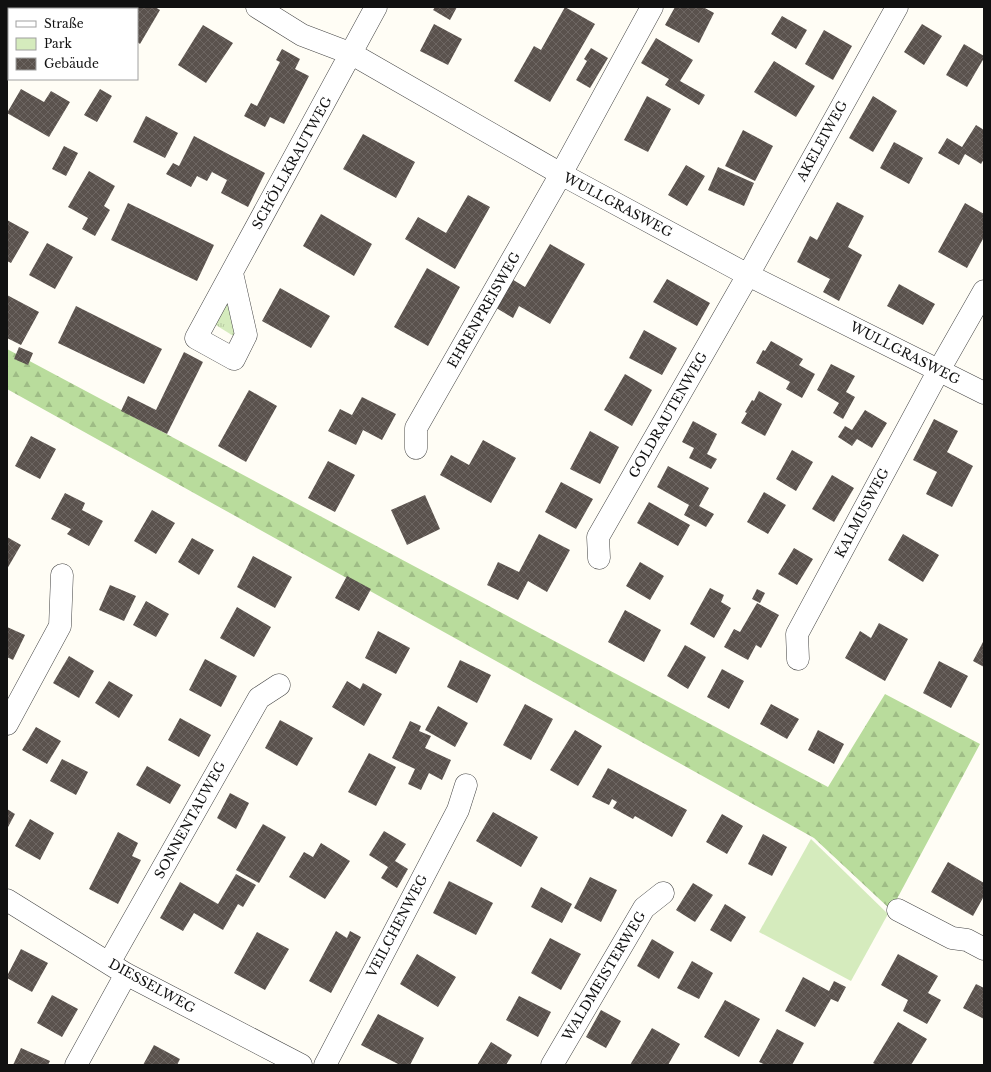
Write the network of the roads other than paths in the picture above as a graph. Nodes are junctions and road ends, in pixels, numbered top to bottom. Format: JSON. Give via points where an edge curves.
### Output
{"nodes":[{"id":1,"x":257,"y":7,"type":"edge"},
{"id":2,"x":376,"y":7,"type":"edge"},
{"id":3,"x":652,"y":7,"type":"edge"},
{"id":4,"x":897,"y":7,"type":"edge"},
{"id":5,"x":352,"y":54,"type":"junction"},
{"id":6,"x":561,"y":174,"type":"junction"},
{"id":7,"x":232,"y":273,"type":"dead end"},
{"id":8,"x":748,"y":275,"type":"junction"},
{"id":9,"x":984,"y":291,"type":"edge"},
{"id":10,"x":939,"y":370,"type":"junction"},
{"id":11,"x":984,"y":393,"type":"edge"},
{"id":12,"x":416,"y":448,"type":"dead end"},
{"id":13,"x":599,"y":558,"type":"dead end"},
{"id":14,"x":62,"y":575,"type":"dead end"},
{"id":15,"x":798,"y":659,"type":"dead end"},
{"id":16,"x":279,"y":685,"type":"dead end"},
{"id":17,"x":7,"y":724,"type":"edge"},
{"id":18,"x":466,"y":785,"type":"dead end"},
{"id":19,"x":663,"y":892,"type":"dead end"},
{"id":20,"x":7,"y":900,"type":"edge"},
{"id":21,"x":898,"y":910,"type":"dead end"},
{"id":22,"x":984,"y":949,"type":"edge"},
{"id":23,"x":118,"y":968,"type":"junction"},
{"id":24,"x":76,"y":1065,"type":"edge"},
{"id":25,"x":301,"y":1065,"type":"edge"},
{"id":26,"x":325,"y":1065,"type":"edge"},
{"id":27,"x":552,"y":1065,"type":"edge"}],
"edges":[{"from":1,"to":5,"type":"street","name":"WULLGRASWEG","via":[[302,35]]},
{"from":2,"to":5,"type":"street","name":"SCHÖLLKRAUTWEG"},
{"from":3,"to":6,"type":"street","name":"EHRENPREISWEG"},
{"from":4,"to":8,"type":"street","name":"AKELEIWEG"},
{"from":5,"to":6,"type":"street","name":"WULLGRASWEG"},
{"from":5,"to":7,"type":"street","name":"SCHÖLLKRAUTWEG"},
{"from":6,"to":8,"type":"street","name":"WULLGRASWEG"},
{"from":6,"to":12,"type":"street","name":"EHRENPREISWEG","via":[[416,428]]},
{"from":8,"to":10,"type":"street","name":"WULLGRASWEG"},
{"from":8,"to":13,"type":"street","name":"GOLDRAUTENWEG","via":[[598,537]]},
{"from":9,"to":10,"type":"street","name":"KALMUSWEG"},
{"from":10,"to":11,"type":"street","name":"WULLGRASWEG"},
{"from":10,"to":15,"type":"street","name":"KALMUSWEG","via":[[797,634]]},
{"from":14,"to":17,"type":"street","via":[[60,626]]},
{"from":16,"to":23,"type":"street","name":"SONNENTAUWEG","via":[[259,698]]},
{"from":18,"to":26,"type":"street","name":"VEILCHENWEG","via":[[458,810]]},
{"from":19,"to":27,"type":"street","name":"WALDMEISTERWEG","via":[[644,908]]},
{"from":20,"to":23,"type":"street","name":"DIESSELWEG"},
{"from":21,"to":22,"type":"street","via":[[952,938],[967,940]]},
{"from":23,"to":24,"type":"street","name":"SONNENTAUWEG"},
{"from":23,"to":25,"type":"street","name":"DIESSELWEG"}]}
